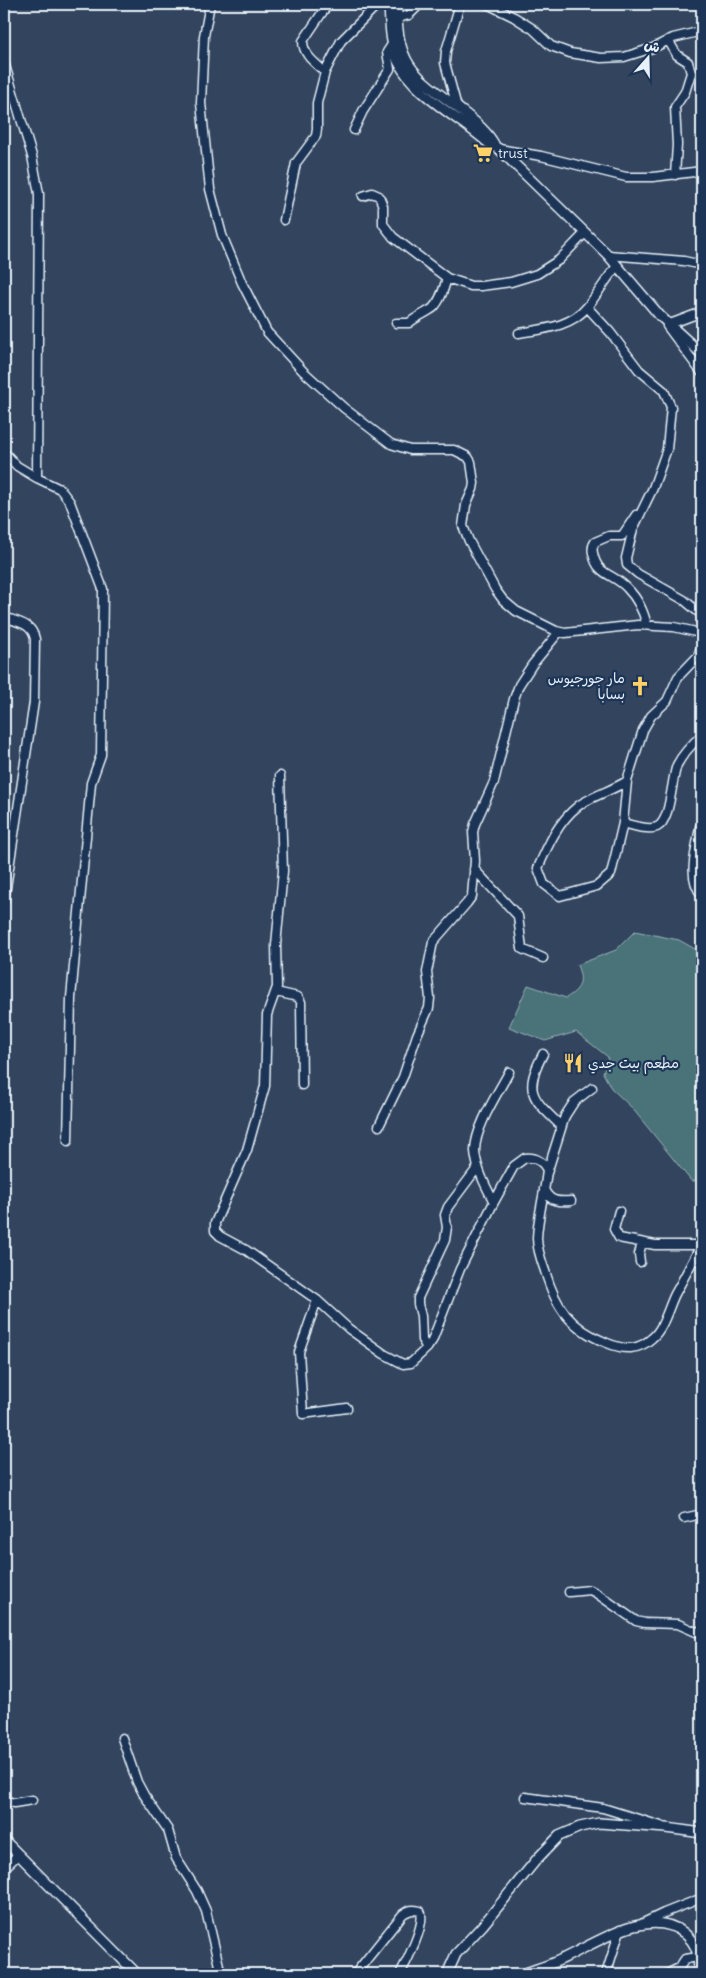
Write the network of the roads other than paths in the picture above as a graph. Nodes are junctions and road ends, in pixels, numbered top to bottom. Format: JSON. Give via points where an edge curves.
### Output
{"nodes":[{"id":1,"x":210,"y":4,"type":"edge"},
{"id":2,"x":328,"y":4,"type":"edge"},
{"id":3,"x":378,"y":4,"type":"edge"},
{"id":4,"x":389,"y":4,"type":"edge"},
{"id":5,"x":397,"y":4,"type":"edge"},
{"id":6,"x":420,"y":4,"type":"edge"},
{"id":7,"x":460,"y":4,"type":"edge"},
{"id":8,"x":487,"y":4,"type":"edge"},
{"id":9,"x":393,"y":20,"type":"junction"},
{"id":10,"x":702,"y":32,"type":"edge"},
{"id":11,"x":668,"y":40,"type":"junction"},
{"id":12,"x":393,"y":42,"type":"junction"},
{"id":13,"x":4,"y":62,"type":"edge"},
{"id":14,"x":325,"y":72,"type":"junction"},
{"id":15,"x":457,"y":107,"type":"junction"},
{"id":16,"x":354,"y":130,"type":"dead end"},
{"id":17,"x":498,"y":148,"type":"junction"},
{"id":18,"x":702,"y":171,"type":"edge"},
{"id":19,"x":676,"y":175,"type":"junction"},
{"id":20,"x":363,"y":196,"type":"dead end"},
{"id":21,"x":284,"y":220,"type":"dead end"},
{"id":22,"x":584,"y":233,"type":"junction"},
{"id":23,"x":608,"y":256,"type":"junction"},
{"id":24,"x":702,"y":265,"type":"edge"},
{"id":25,"x":617,"y":266,"type":"junction"},
{"id":26,"x":447,"y":278,"type":"junction"},
{"id":27,"x":587,"y":307,"type":"junction"},
{"id":28,"x":702,"y":312,"type":"edge"},
{"id":29,"x":660,"y":316,"type":"junction"},
{"id":30,"x":396,"y":323,"type":"dead end"},
{"id":31,"x":670,"y":324,"type":"junction"},
{"id":32,"x":519,"y":333,"type":"dead end"},
{"id":33,"x":702,"y":354,"type":"edge"},
{"id":34,"x":702,"y":373,"type":"edge"},
{"id":35,"x":4,"y":452,"type":"edge"},
{"id":36,"x":37,"y":478,"type":"junction"},
{"id":37,"x":640,"y":511,"type":"junction"},
{"id":38,"x":702,"y":616,"type":"edge"},
{"id":39,"x":4,"y":617,"type":"edge"},
{"id":40,"x":647,"y":625,"type":"junction"},
{"id":41,"x":559,"y":632,"type":"junction"},
{"id":42,"x":702,"y":632,"type":"edge"},
{"id":43,"x":702,"y":645,"type":"edge"},
{"id":44,"x":702,"y":735,"type":"edge"},
{"id":45,"x":280,"y":776,"type":"dead end"},
{"id":46,"x":627,"y":781,"type":"junction"},
{"id":47,"x":623,"y":823,"type":"junction"},
{"id":48,"x":700,"y":827,"type":"dead end"},
{"id":49,"x":474,"y":869,"type":"junction"},
{"id":50,"x":702,"y":895,"type":"edge"},
{"id":51,"x":4,"y":900,"type":"edge"},
{"id":52,"x":543,"y":958,"type":"dead end"},
{"id":53,"x":276,"y":992,"type":"junction"},
{"id":54,"x":543,"y":1054,"type":"dead end"},
{"id":55,"x":509,"y":1072,"type":"dead end"},
{"id":56,"x":302,"y":1085,"type":"dead end"},
{"id":57,"x":592,"y":1088,"type":"dead end"},
{"id":58,"x":379,"y":1126,"type":"dead end"},
{"id":59,"x":561,"y":1126,"type":"junction"},
{"id":60,"x":68,"y":1141,"type":"dead end"},
{"id":61,"x":478,"y":1167,"type":"junction"},
{"id":62,"x":546,"y":1175,"type":"junction"},
{"id":63,"x":544,"y":1189,"type":"junction"},
{"id":64,"x":571,"y":1201,"type":"dead end"},
{"id":65,"x":494,"y":1202,"type":"junction"},
{"id":66,"x":619,"y":1211,"type":"dead end"},
{"id":67,"x":642,"y":1244,"type":"junction"},
{"id":68,"x":701,"y":1246,"type":"edge"},
{"id":69,"x":640,"y":1262,"type":"dead end"},
{"id":70,"x":317,"y":1300,"type":"junction"},
{"id":71,"x":427,"y":1348,"type":"junction"},
{"id":72,"x":348,"y":1408,"type":"dead end"},
{"id":73,"x":702,"y":1514,"type":"edge"},
{"id":74,"x":684,"y":1518,"type":"dead end"},
{"id":75,"x":569,"y":1592,"type":"dead end"},
{"id":76,"x":702,"y":1630,"type":"edge"},
{"id":77,"x":122,"y":1738,"type":"dead end"},
{"id":78,"x":525,"y":1797,"type":"dead end"},
{"id":79,"x":4,"y":1800,"type":"edge"},
{"id":80,"x":32,"y":1800,"type":"dead end"},
{"id":81,"x":666,"y":1828,"type":"junction"},
{"id":82,"x":702,"y":1833,"type":"edge"},
{"id":83,"x":4,"y":1840,"type":"edge"},
{"id":84,"x":18,"y":1855,"type":"junction"},
{"id":85,"x":4,"y":1868,"type":"edge"},
{"id":86,"x":702,"y":1898,"type":"edge"},
{"id":87,"x":643,"y":1923,"type":"junction"},
{"id":88,"x":620,"y":1930,"type":"junction"},
{"id":89,"x":699,"y":1957,"type":"junction"},
{"id":90,"x":137,"y":1974,"type":"edge"},
{"id":91,"x":221,"y":1974,"type":"edge"},
{"id":92,"x":355,"y":1974,"type":"edge"},
{"id":93,"x":400,"y":1974,"type":"edge"},
{"id":94,"x":448,"y":1974,"type":"edge"},
{"id":95,"x":523,"y":1974,"type":"edge"},
{"id":96,"x":606,"y":1974,"type":"edge"},
{"id":97,"x":667,"y":1974,"type":"edge"},
{"id":98,"x":698,"y":1974,"type":"edge"}],
"edges":[{"from":1,"to":41,"type":"street","via":[[204,36],[201,103],[210,189],[222,236],[267,332],[303,371],[391,444],[410,450],[454,450],[468,456],[474,483],[463,519],[469,541],[504,600],[516,611]]},
{"from":2,"to":14,"type":"street","via":[[303,41],[304,50]]},
{"from":3,"to":14,"type":"street","via":[[340,41]]},
{"from":4,"to":9,"type":"street"},
{"from":5,"to":9,"type":"street"},
{"from":6,"to":9,"type":"street","via":[[412,12]]},
{"from":7,"to":15,"type":"street","via":[[445,64]]},
{"from":8,"to":11,"type":"street","via":[[533,29],[550,46],[570,53],[613,58],[653,48]]},
{"from":9,"to":12,"type":"street"},
{"from":9,"to":15,"type":"street","via":[[404,58],[418,78]]},
{"from":10,"to":11,"type":"street"},
{"from":11,"to":19,"type":"street","via":[[677,55],[688,62],[691,73],[685,92],[675,107]]},
{"from":12,"to":16,"type":"street","via":[[387,52],[390,69]]},
{"from":12,"to":17,"type":"street","via":[[398,61],[412,83]]},
{"from":13,"to":36,"type":"street","via":[[32,156],[39,194]]},
{"from":14,"to":21,"type":"street","via":[[316,103],[316,136],[296,163]]},
{"from":15,"to":17,"type":"street","via":[[485,131]]},
{"from":17,"to":19,"type":"street","via":[[626,177]]},
{"from":17,"to":22,"type":"street"},
{"from":18,"to":19,"type":"street"},
{"from":20,"to":26,"type":"street","via":[[372,193],[379,196],[387,231]]},
{"from":22,"to":23,"type":"street"},
{"from":22,"to":26,"type":"street","via":[[559,260],[525,279],[471,286]]},
{"from":23,"to":24,"type":"street","via":[[668,259]]},
{"from":23,"to":25,"type":"street"},
{"from":25,"to":27,"type":"street"},
{"from":25,"to":29,"type":"street"},
{"from":26,"to":30,"type":"street","via":[[441,297],[433,308],[409,323]]},
{"from":27,"to":32,"type":"street","via":[[566,322]]},
{"from":27,"to":37,"type":"street","via":[[639,370],[664,391],[670,401],[667,449],[653,488]]},
{"from":28,"to":31,"type":"street"},
{"from":29,"to":31,"type":"street"},
{"from":29,"to":34,"type":"street"},
{"from":31,"to":33,"type":"street"},
{"from":35,"to":36,"type":"street","via":[[17,466]]},
{"from":36,"to":60,"type":"street","via":[[60,489],[70,502],[103,589],[101,755],[91,783],[72,998]]},
{"from":37,"to":38,"type":"street","via":[[628,548],[627,565],[684,600]]},
{"from":37,"to":40,"type":"street","via":[[622,536],[609,536],[595,542],[592,550],[596,566],[616,578],[639,601]]},
{"from":39,"to":51,"type":"street","via":[[29,626],[35,639],[34,702]]},
{"from":40,"to":41,"type":"street"},
{"from":40,"to":42,"type":"street"},
{"from":41,"to":49,"type":"street","via":[[532,665],[516,692],[494,782],[474,824]]},
{"from":43,"to":46,"type":"street","via":[[698,656],[675,682],[666,701],[647,722]]},
{"from":44,"to":47,"type":"street","via":[[678,764],[667,813],[661,825],[653,828]]},
{"from":45,"to":53,"type":"street","via":[[283,871],[276,945]]},
{"from":46,"to":47,"type":"street"},
{"from":46,"to":47,"type":"street","via":[[579,806],[558,829],[538,868],[544,884],[560,896],[597,886],[611,874]]},
{"from":48,"to":50,"type":"street","via":[[693,876]]},
{"from":49,"to":52,"type":"street","via":[[518,916],[522,949]]},
{"from":49,"to":58,"type":"street","via":[[470,899],[431,947],[426,972],[429,1008],[403,1077]]},
{"from":53,"to":56,"type":"street","via":[[298,997],[302,1002]]},
{"from":53,"to":70,"type":"street","via":[[267,1015],[265,1086],[247,1150],[215,1224],[215,1231]]},
{"from":54,"to":59,"type":"street","via":[[532,1078],[532,1092]]},
{"from":55,"to":61,"type":"street","via":[[481,1127],[475,1146]]},
{"from":57,"to":59,"type":"street","via":[[574,1102]]},
{"from":59,"to":62,"type":"street"},
{"from":61,"to":65,"type":"street"},
{"from":61,"to":71,"type":"street","via":[[448,1207],[445,1240],[418,1298],[422,1340]]},
{"from":62,"to":63,"type":"street"},
{"from":62,"to":65,"type":"street","via":[[545,1165],[525,1158],[514,1166]]},
{"from":63,"to":64,"type":"street","via":[[554,1201]]},
{"from":63,"to":68,"type":"street","via":[[537,1237],[549,1286],[574,1325],[615,1346],[635,1348],[654,1337]]},
{"from":65,"to":71,"type":"street","via":[[460,1269]]},
{"from":66,"to":67,"type":"street","via":[[615,1234]]},
{"from":67,"to":68,"type":"street"},
{"from":67,"to":69,"type":"street"},
{"from":70,"to":71,"type":"street","via":[[349,1329],[403,1364],[411,1363]]},
{"from":70,"to":72,"type":"street","via":[[299,1352],[303,1414]]},
{"from":73,"to":74,"type":"street"},
{"from":75,"to":76,"type":"street","via":[[590,1590],[636,1621],[678,1624],[696,1632]]},
{"from":77,"to":91,"type":"street","via":[[137,1782],[168,1830],[176,1858],[206,1911]]},
{"from":78,"to":81,"type":"street","via":[[603,1808]]},
{"from":79,"to":80,"type":"street","via":[[14,1803]]},
{"from":81,"to":82,"type":"street"},
{"from":81,"to":94,"type":"street","via":[[599,1823],[559,1836],[456,1954]]},
{"from":83,"to":84,"type":"street"},
{"from":84,"to":85,"type":"street"},
{"from":84,"to":90,"type":"street"},
{"from":86,"to":87,"type":"street"},
{"from":87,"to":88,"type":"street"},
{"from":87,"to":89,"type":"street","via":[[661,1924],[682,1931],[698,1949]]},
{"from":88,"to":95,"type":"street","via":[[561,1960]]},
{"from":88,"to":96,"type":"street"},
{"from":89,"to":97,"type":"street","via":[[685,1959],[679,1968]]},
{"from":89,"to":98,"type":"street"},
{"from":92,"to":93,"type":"street","via":[[403,1914],[410,1910],[420,1911],[422,1918]]}]}
